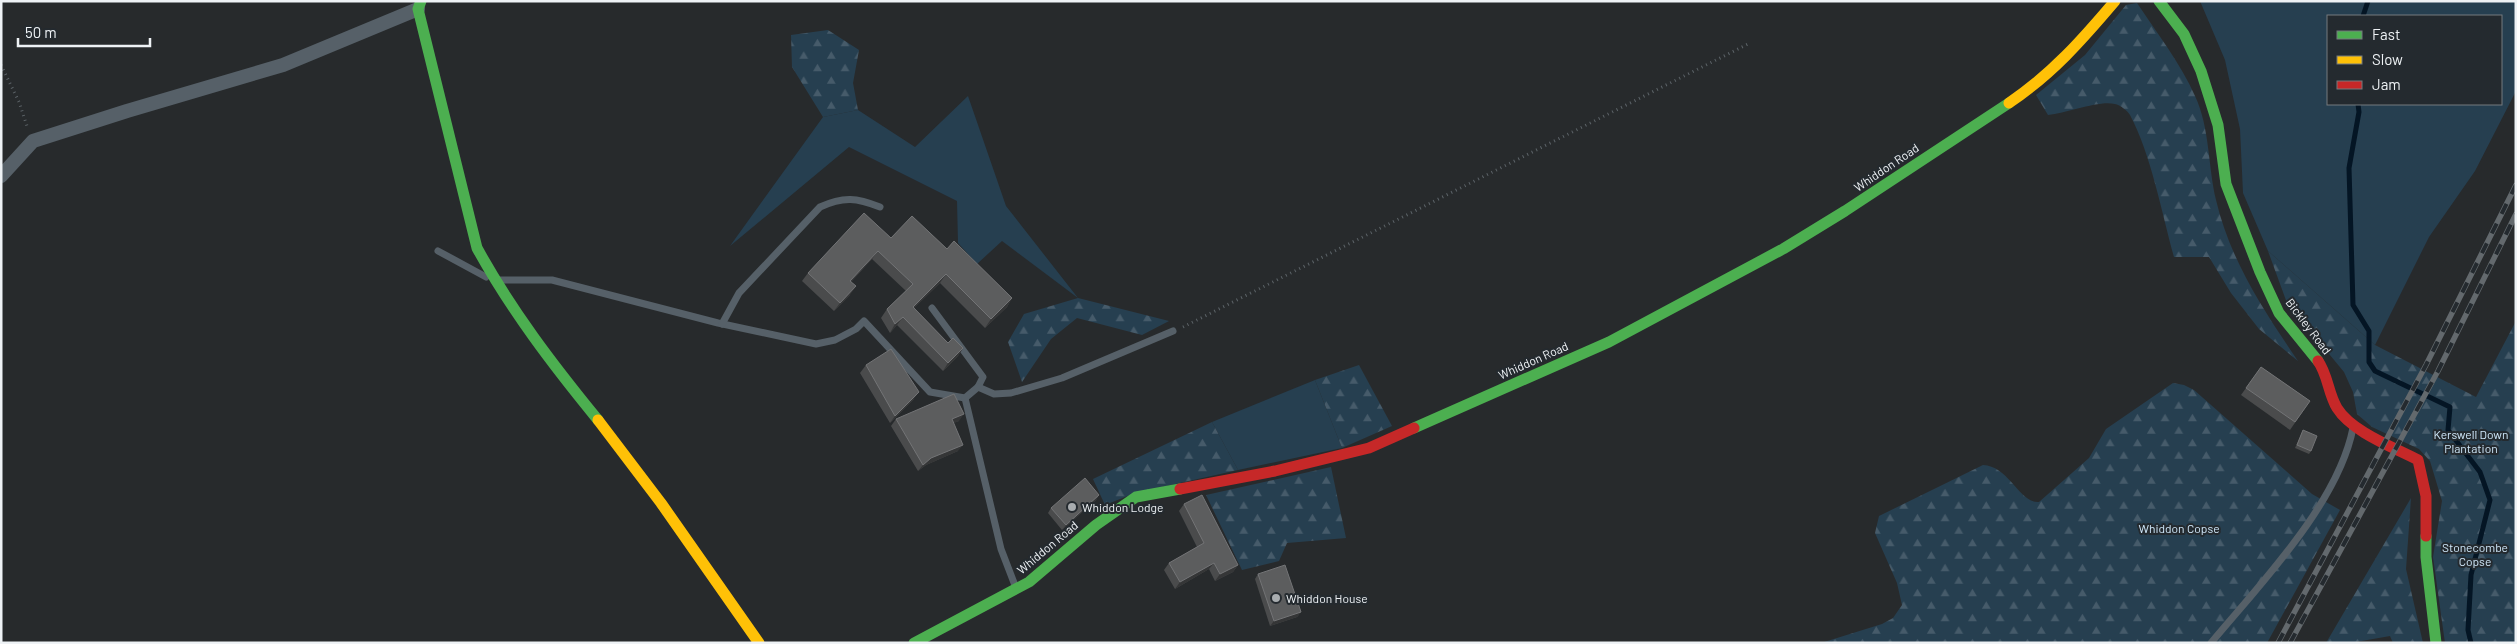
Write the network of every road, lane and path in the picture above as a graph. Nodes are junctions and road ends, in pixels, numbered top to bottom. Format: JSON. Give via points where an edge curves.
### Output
{"nodes":[{"id":1,"x":2115,"y":1,"type":"edge"},
{"id":2,"x":2159,"y":1,"type":"edge"},
{"id":3,"x":420,"y":5,"type":"edge"},
{"id":4,"x":1748,"y":44,"type":"dead end"},
{"id":5,"x":1,"y":65,"type":"edge"},
{"id":6,"x":33,"y":141,"type":"junction"},
{"id":7,"x":1,"y":176,"type":"edge"},
{"id":8,"x":880,"y":207,"type":"dead end"},
{"id":9,"x":438,"y":251,"type":"dead end"},
{"id":10,"x":493,"y":280,"type":"junction"},
{"id":11,"x":932,"y":308,"type":"dead end"},
{"id":12,"x":722,"y":324,"type":"junction"},
{"id":13,"x":1173,"y":331,"type":"joint"},
{"id":14,"x":978,"y":387,"type":"junction"},
{"id":15,"x":965,"y":398,"type":"junction"},
{"id":16,"x":2354,"y":424,"type":"junction"},
{"id":17,"x":1016,"y":588,"type":"junction"},
{"id":18,"x":759,"y":643,"type":"edge"},
{"id":19,"x":914,"y":643,"type":"edge"},
{"id":20,"x":2211,"y":643,"type":"edge"},
{"id":21,"x":2436,"y":643,"type":"edge"}],
"edges":[{"from":1,"to":17,"type":"street","name":"Whiddon Road","via":[[2074,50],[2028,90],[1845,211],[1740,272],[1608,342],[1369,448],[1275,471],[1136,496],[1029,582]]},
{"from":2,"to":16,"type":"street","name":"Bickley Road","via":[[2184,34],[2201,71],[2218,125],[2226,184],[2264,281],[2279,313],[2323,368],[2337,408]]},
{"from":3,"to":6,"type":"street","via":[[283,65]]},
{"from":3,"to":10,"type":"street","via":[[477,248]]},
{"from":4,"to":13,"type":"path"},
{"from":5,"to":6,"type":"path"},
{"from":6,"to":7,"type":"street"},
{"from":8,"to":12,"type":"lane","via":[[860,199],[836,199],[820,207],[739,293]]},
{"from":9,"to":10,"type":"lane"},
{"from":10,"to":12,"type":"lane","via":[[552,280]]},
{"from":10,"to":18,"type":"street","via":[[528,332],[628,458]]},
{"from":11,"to":14,"type":"lane","via":[[982,377]]},
{"from":12,"to":15,"type":"lane","via":[[816,344],[835,340],[864,321],[930,392]]},
{"from":13,"to":14,"type":"lane","via":[[1062,378],[1012,393],[994,394]]},
{"from":14,"to":15,"type":"lane"},
{"from":15,"to":17,"type":"lane","via":[[1001,549]]},
{"from":16,"to":20,"type":"lane","via":[[2348,453],[2311,518]]},
{"from":16,"to":21,"type":"street","name":"Bickley Road","via":[[2361,431],[2418,460],[2426,496],[2426,557]]},
{"from":17,"to":19,"type":"street","name":"Whiddon Road"}]}
